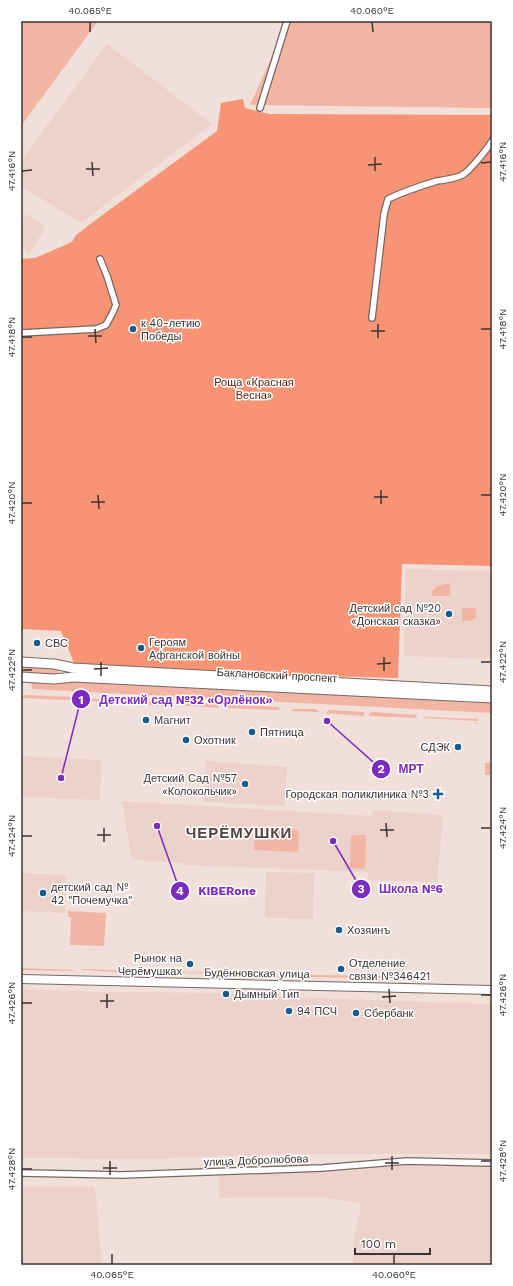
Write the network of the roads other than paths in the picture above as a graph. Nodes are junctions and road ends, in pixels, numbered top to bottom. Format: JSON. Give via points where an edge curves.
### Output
{"nodes":[{"id":1,"x":287,"y":21,"type":"edge"},
{"id":2,"x":260,"y":108,"type":"dead end"},
{"id":3,"x":492,"y":141,"type":"edge"},
{"id":4,"x":100,"y":259,"type":"dead end"},
{"id":5,"x":372,"y":318,"type":"dead end"},
{"id":6,"x":21,"y":333,"type":"edge"},
{"id":7,"x":21,"y":662,"type":"edge"},
{"id":8,"x":62,"y":666,"type":"junction"},
{"id":9,"x":21,"y":677,"type":"edge"},
{"id":10,"x":62,"y":677,"type":"junction"},
{"id":11,"x":492,"y":691,"type":"edge"},
{"id":12,"x":492,"y":698,"type":"edge"},
{"id":13,"x":21,"y":979,"type":"edge"},
{"id":14,"x":492,"y":990,"type":"edge"},
{"id":15,"x":492,"y":1163,"type":"edge"},
{"id":16,"x":21,"y":1173,"type":"edge"}],
"edges":[{"from":1,"to":2,"type":"street"},
{"from":3,"to":5,"type":"street","via":[[489,148],[464,175],[422,186],[388,199]]},
{"from":4,"to":6,"type":"street","via":[[116,305],[106,325],[96,329]]},
{"from":7,"to":8,"type":"main road","name":"Баклановский проспект"},
{"from":8,"to":10,"type":"street"},
{"from":8,"to":11,"type":"main road","name":"Баклановский проспект"},
{"from":9,"to":10,"type":"main road","name":"Баклановский проспект"},
{"from":10,"to":12,"type":"main road","name":"Баклановский проспект"},
{"from":13,"to":14,"type":"main road","name":"Будённовская улица"},
{"from":15,"to":16,"type":"street","name":"улица Добролюбова","via":[[407,1161],[322,1168],[122,1175]]}]}
